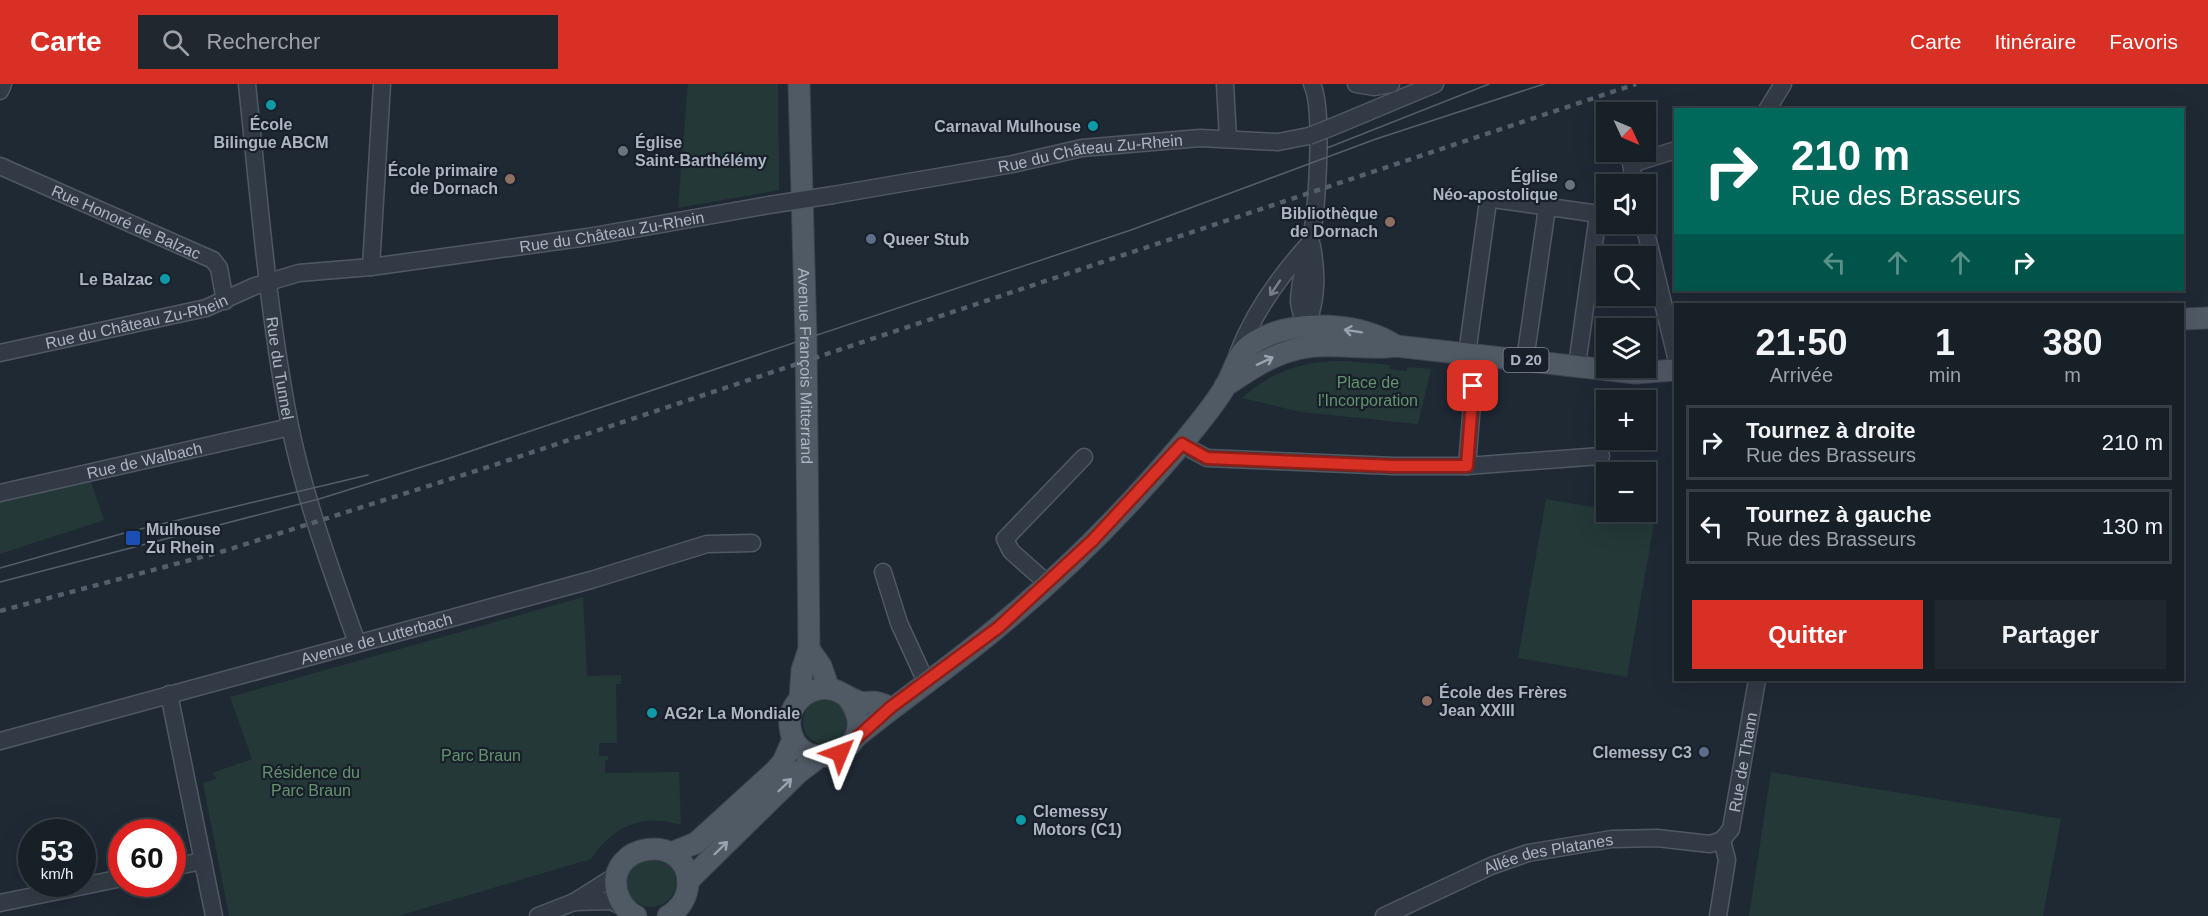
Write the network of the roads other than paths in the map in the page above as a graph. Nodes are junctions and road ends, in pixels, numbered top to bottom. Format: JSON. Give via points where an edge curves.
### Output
{"nodes":[{"id":1,"x":3,"y":84,"type":"edge"},
{"id":2,"x":247,"y":84,"type":"edge"},
{"id":3,"x":382,"y":84,"type":"edge"},
{"id":4,"x":799,"y":84,"type":"edge"},
{"id":5,"x":1225,"y":84,"type":"edge"},
{"id":6,"x":1312,"y":84,"type":"edge"},
{"id":7,"x":1356,"y":84,"type":"edge"},
{"id":8,"x":1390,"y":84,"type":"edge"},
{"id":9,"x":1435,"y":84,"type":"edge"},
{"id":10,"x":1783,"y":84,"type":"edge"},
{"id":11,"x":0,"y":91,"type":"edge"},
{"id":12,"x":1768,"y":108,"type":"edge"},
{"id":13,"x":1228,"y":139,"type":"junction"},
{"id":14,"x":1674,"y":151,"type":"edge"},
{"id":15,"x":0,"y":166,"type":"edge"},
{"id":16,"x":1633,"y":174,"type":"edge"},
{"id":17,"x":1546,"y":208,"type":"junction"},
{"id":18,"x":1596,"y":214,"type":"edge"},
{"id":19,"x":1599,"y":234,"type":"edge"},
{"id":20,"x":1646,"y":234,"type":"edge"},
{"id":21,"x":1311,"y":242,"type":"junction"},
{"id":22,"x":370,"y":267,"type":"junction"},
{"id":23,"x":267,"y":282,"type":"junction"},
{"id":24,"x":225,"y":301,"type":"junction"},
{"id":25,"x":2208,"y":318,"type":"edge"},
{"id":26,"x":2184,"y":319,"type":"edge"},
{"id":27,"x":1307,"y":325,"type":"junction"},
{"id":28,"x":1309,"y":346,"type":"junction"},
{"id":29,"x":1396,"y":346,"type":"junction"},
{"id":30,"x":1674,"y":349,"type":"edge"},
{"id":31,"x":0,"y":353,"type":"edge"},
{"id":32,"x":1471,"y":355,"type":"junction"},
{"id":33,"x":1237,"y":357,"type":"junction"},
{"id":34,"x":1525,"y":360,"type":"junction"},
{"id":35,"x":1577,"y":365,"type":"junction"},
{"id":36,"x":1674,"y":370,"type":"edge"},
{"id":37,"x":1225,"y":387,"type":"junction"},
{"id":38,"x":290,"y":427,"type":"junction"},
{"id":39,"x":1182,"y":444,"type":"junction"},
{"id":40,"x":1601,"y":456,"type":"dead end"},
{"id":41,"x":1084,"y":457,"type":"dead end"},
{"id":42,"x":1467,"y":466,"type":"junction"},
{"id":43,"x":0,"y":493,"type":"edge"},
{"id":44,"x":752,"y":543,"type":"dead end"},
{"id":45,"x":883,"y":572,"type":"dead end"},
{"id":46,"x":1047,"y":583,"type":"junction"},
{"id":47,"x":357,"y":643,"type":"junction"},
{"id":48,"x":809,"y":649,"type":"junction"},
{"id":49,"x":1757,"y":681,"type":"edge"},
{"id":50,"x":926,"y":682,"type":"junction"},
{"id":51,"x":829,"y":689,"type":"junction"},
{"id":52,"x":169,"y":694,"type":"junction"},
{"id":53,"x":800,"y":698,"type":"junction"},
{"id":54,"x":848,"y":698,"type":"junction"},
{"id":55,"x":891,"y":707,"type":"junction"},
{"id":56,"x":855,"y":738,"type":"junction"},
{"id":57,"x":794,"y":739,"type":"junction"},
{"id":58,"x":0,"y":741,"type":"edge"},
{"id":59,"x":819,"y":757,"type":"junction"},
{"id":60,"x":1722,"y":840,"type":"junction"},
{"id":61,"x":671,"y":853,"type":"junction"},
{"id":62,"x":203,"y":861,"type":"junction"},
{"id":63,"x":186,"y":864,"type":"edge"},
{"id":64,"x":617,"y":875,"type":"junction"},
{"id":65,"x":108,"y":881,"type":"edge"},
{"id":66,"x":688,"y":881,"type":"junction"},
{"id":67,"x":574,"y":902,"type":"junction"},
{"id":68,"x":0,"y":903,"type":"edge"},
{"id":69,"x":632,"y":913,"type":"edge"},
{"id":70,"x":214,"y":916,"type":"edge"},
{"id":71,"x":537,"y":916,"type":"edge"},
{"id":72,"x":668,"y":916,"type":"edge"},
{"id":73,"x":1384,"y":916,"type":"edge"},
{"id":74,"x":1718,"y":916,"type":"edge"}],
"edges":[{"from":1,"to":11,"type":"street"},
{"from":2,"to":23,"type":"street","name":"Rue du Tunnel"},
{"from":3,"to":22,"type":"street"},
{"from":4,"to":48,"type":"main road","name":"Avenue François Mitterrand"},
{"from":5,"to":13,"type":"street"},
{"from":6,"to":21,"type":"street","via":[[1319,117]]},
{"from":7,"to":8,"type":"street"},
{"from":9,"to":13,"type":"street","name":"Rue du Château Zu-Rhein","bridge":true,"via":[[1309,136],[1278,142]]},
{"from":10,"to":12,"type":"street"},
{"from":13,"to":22,"type":"street","name":"Rue du Château Zu-Rhein","bridge":true,"via":[[1082,148],[1013,164],[588,237]]},
{"from":14,"to":16,"type":"street","via":[[1631,164]]},
{"from":15,"to":24,"type":"street","name":"Rue Honoré de Balzac","via":[[213,260],[219,268]]},
{"from":17,"to":18,"type":"street"},
{"from":17,"to":32,"type":"street","via":[[1488,201]]},
{"from":17,"to":34,"type":"street"},
{"from":19,"to":35,"type":"street"},
{"from":20,"to":30,"type":"street"},
{"from":21,"to":27,"type":"street","via":[[1301,276],[1299,304]]},
{"from":21,"to":33,"type":"street","one_way":true,"via":[[1291,264],[1247,329]]},
{"from":22,"to":23,"type":"street","name":"Rue du Château Zu-Rhein","via":[[299,273]]},
{"from":23,"to":24,"type":"street","name":"Rue du Château Zu-Rhein"},
{"from":23,"to":38,"type":"street","name":"Rue du Tunnel"},
{"from":24,"to":31,"type":"street","name":"Rue du Château Zu-Rhein"},
{"from":25,"to":26,"type":"main road"},
{"from":27,"to":28,"type":"street"},
{"from":29,"to":27,"type":"main road","number":"D 20","one_way":true,"via":[[1380,336]]},
{"from":27,"to":33,"type":"main road","via":[[1283,329],[1260,339]]},
{"from":28,"to":29,"type":"main road","number":"D 20"},
{"from":37,"to":28,"type":"main road","one_way":true,"via":[[1260,362]]},
{"from":29,"to":32,"type":"main road","number":"D 20"},
{"from":32,"to":34,"type":"main road","number":"D 20"},
{"from":32,"to":42,"type":"street"},
{"from":33,"to":37,"type":"main road"},
{"from":34,"to":35,"type":"main road","number":"D 20"},
{"from":35,"to":36,"type":"main road","number":"D 20","via":[[1635,373]]},
{"from":37,"to":39,"type":"main road"},
{"from":38,"to":43,"type":"street","name":"Rue de Walbach"},
{"from":38,"to":47,"type":"street","name":"Rue du Tunnel","via":[[317,527]]},
{"from":39,"to":42,"type":"street","via":[[1207,458]]},
{"from":39,"to":46,"type":"main road","via":[[1093,540]]},
{"from":40,"to":42,"type":"street"},
{"from":41,"to":46,"type":"street","via":[[1005,539],[1011,551]]},
{"from":44,"to":47,"type":"street","name":"Avenue de Lutterbach","via":[[707,544],[591,580]]},
{"from":45,"to":50,"type":"street","via":[[899,623]]},
{"from":46,"to":50,"type":"main road","via":[[999,627]]},
{"from":47,"to":52,"type":"street","name":"Avenue de Lutterbach"},
{"from":48,"to":51,"type":"main road","name":"Avenue François Mitterrand","via":[[821,666]]},
{"from":48,"to":53,"type":"main road","name":"Avenue François Mitterrand","via":[[802,670]]},
{"from":49,"to":60,"type":"street","name":"Rue de Thann","via":[[1731,828]]},
{"from":50,"to":55,"type":"main road"},
{"from":51,"to":53,"type":"main road"},
{"from":51,"to":54,"type":"main road"},
{"from":52,"to":58,"type":"street","name":"Avenue de Lutterbach"},
{"from":52,"to":62,"type":"street"},
{"from":53,"to":57,"type":"main road","via":[[790,718]]},
{"from":54,"to":55,"type":"main road"},
{"from":54,"to":56,"type":"main road","via":[[858,717]]},
{"from":55,"to":56,"type":"main road"},
{"from":56,"to":59,"type":"main road","via":[[840,753]]},
{"from":57,"to":59,"type":"main road"},
{"from":57,"to":61,"type":"main road","via":[[775,771],[696,843]]},
{"from":66,"to":59,"type":"main road","one_way":true,"via":[[796,774]]},
{"from":60,"to":73,"type":"street","name":"Allée des Platanes","via":[[1710,844],[1657,838],[1612,839],[1528,853]]},
{"from":60,"to":74,"type":"street","via":[[1727,860]]},
{"from":61,"to":64,"type":"main road","via":[[638,850],[621,865]]},
{"from":61,"to":66,"type":"main road","via":[[686,870]]},
{"from":62,"to":63,"type":"street"},
{"from":62,"to":70,"type":"street"},
{"from":64,"to":67,"type":"street"},
{"from":64,"to":69,"type":"main road","via":[[618,897]]},
{"from":65,"to":68,"type":"street"},
{"from":66,"to":72,"type":"main road","via":[[682,903]]},
{"from":67,"to":69,"type":"street","via":[[611,901]]},
{"from":67,"to":71,"type":"street"}]}
